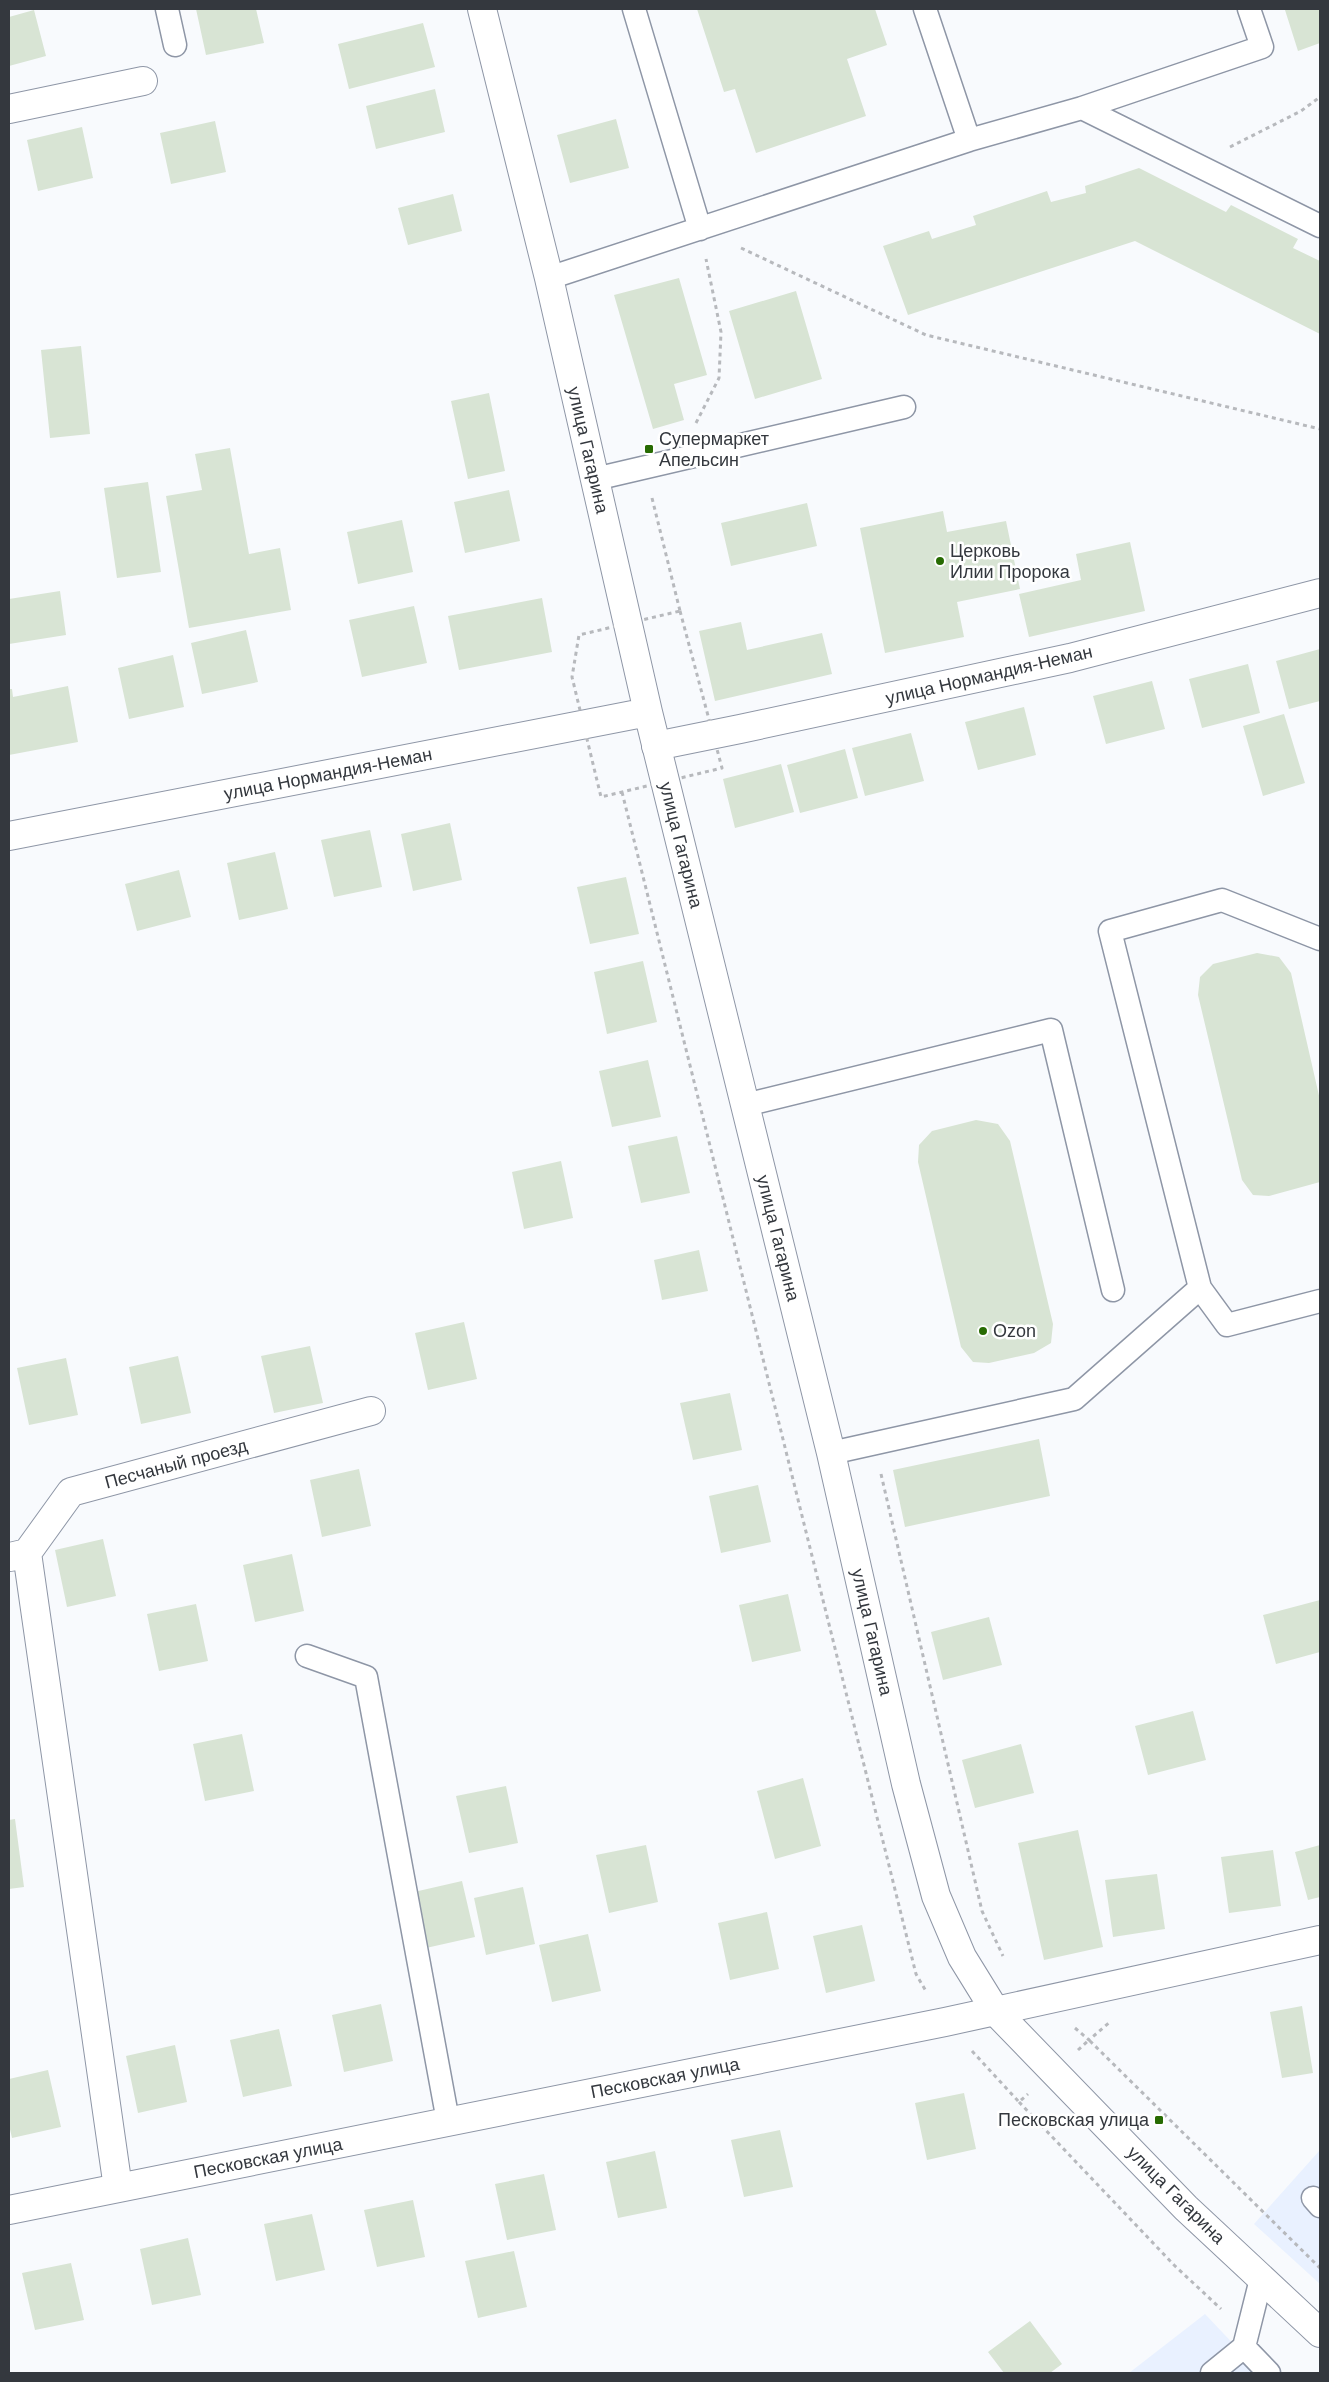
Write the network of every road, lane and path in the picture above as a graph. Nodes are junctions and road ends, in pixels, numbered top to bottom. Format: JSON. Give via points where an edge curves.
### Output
{"nodes":[{"id":1,"x":167,"y":9,"type":"edge"},
{"id":2,"x":482,"y":9,"type":"edge"},
{"id":3,"x":634,"y":9,"type":"edge"},
{"id":4,"x":925,"y":9,"type":"edge"},
{"id":5,"x":1249,"y":9,"type":"edge"},
{"id":6,"x":175,"y":45,"type":"dead end"},
{"id":7,"x":143,"y":82,"type":"dead end"},
{"id":8,"x":1320,"y":97,"type":"edge"},
{"id":9,"x":9,"y":108,"type":"edge"},
{"id":10,"x":1082,"y":108,"type":"junction"},
{"id":11,"x":969,"y":140,"type":"junction"},
{"id":12,"x":1196,"y":164,"type":"junction"},
{"id":13,"x":1320,"y":226,"type":"edge"},
{"id":14,"x":700,"y":229,"type":"junction"},
{"id":15,"x":549,"y":278,"type":"junction"},
{"id":16,"x":904,"y":407,"type":"dead end"},
{"id":17,"x":689,"y":429,"type":"dead end"},
{"id":18,"x":1320,"y":429,"type":"edge"},
{"id":19,"x":645,"y":467,"type":"junction"},
{"id":20,"x":595,"y":479,"type":"junction"},
{"id":21,"x":1320,"y":594,"type":"edge"},
{"id":22,"x":680,"y":611,"type":"dead end"},
{"id":23,"x":648,"y":712,"type":"junction"},
{"id":24,"x":656,"y":746,"type":"junction"},
{"id":25,"x":9,"y":836,"type":"edge"},
{"id":26,"x":1320,"y":939,"type":"edge"},
{"id":27,"x":745,"y":1105,"type":"junction"},
{"id":28,"x":1200,"y":1288,"type":"junction"},
{"id":29,"x":1113,"y":1290,"type":"dead end"},
{"id":30,"x":1320,"y":1300,"type":"edge"},
{"id":31,"x":371,"y":1411,"type":"dead end"},
{"id":32,"x":874,"y":1444,"type":"junction"},
{"id":33,"x":831,"y":1453,"type":"junction"},
{"id":34,"x":18,"y":1555,"type":"edge"},
{"id":35,"x":308,"y":1656,"type":"dead end"},
{"id":36,"x":1320,"y":1940,"type":"edge"},
{"id":37,"x":1006,"y":1962,"type":"dead end"},
{"id":38,"x":1045,"y":2001,"type":"junction"},
{"id":39,"x":996,"y":2012,"type":"junction"},
{"id":40,"x":1089,"y":2040,"type":"dead end"},
{"id":41,"x":1019,"y":2102,"type":"dead end"},
{"id":42,"x":448,"y":2122,"type":"junction"},
{"id":43,"x":118,"y":2188,"type":"junction"},
{"id":44,"x":9,"y":2210,"type":"edge"},
{"id":45,"x":1262,"y":2279,"type":"junction"},
{"id":46,"x":1320,"y":2333,"type":"edge"},
{"id":47,"x":1246,"y":2341,"type":"junction"},
{"id":48,"x":1212,"y":2373,"type":"edge"},
{"id":49,"x":1269,"y":2373,"type":"edge"}],
"edges":[{"from":1,"to":6,"type":"lane"},
{"from":2,"to":15,"type":"street","name":"улица Гагарина"},
{"from":3,"to":14,"type":"lane"},
{"from":4,"to":11,"type":"lane"},
{"from":5,"to":10,"type":"lane","via":[[1262,47]]},
{"from":7,"to":9,"type":"street"},
{"from":8,"to":12,"type":"path","via":[[1301,111]]},
{"from":10,"to":11,"type":"lane"},
{"from":10,"to":12,"type":"lane"},
{"from":11,"to":14,"type":"lane"},
{"from":12,"to":13,"type":"lane"},
{"from":14,"to":15,"type":"lane"},
{"from":14,"to":17,"type":"path","via":[[721,332],[720,368],[719,378],[696,423]]},
{"from":14,"to":18,"type":"path","via":[[926,336]]},
{"from":15,"to":20,"type":"street","name":"улица Гагарина"},
{"from":16,"to":19,"type":"lane"},
{"from":19,"to":20,"type":"lane"},
{"from":19,"to":22,"type":"path"},
{"from":20,"to":23,"type":"street","name":"улица Гагарина"},
{"from":21,"to":24,"type":"street","name":"улица Нормандия-Неман","via":[[1070,658]]},
{"from":23,"to":24,"type":"street","name":"улица Гагарина"},
{"from":23,"to":25,"type":"street","name":"улица Нормандия-Неман"},
{"from":24,"to":27,"type":"street","name":"улица Гагарина"},
{"from":26,"to":28,"type":"lane","via":[[1222,900],[1110,931]]},
{"from":27,"to":29,"type":"lane","via":[[1051,1030]]},
{"from":27,"to":33,"type":"street","name":"улица Гагарина"},
{"from":28,"to":30,"type":"lane","via":[[1227,1325]]},
{"from":28,"to":32,"type":"lane","via":[[1074,1399]]},
{"from":31,"to":34,"type":"street","name":"Песчаный проезд","via":[[71,1492]]},
{"from":32,"to":33,"type":"lane"},
{"from":32,"to":37,"type":"path","via":[[982,1912]]},
{"from":33,"to":39,"type":"street","name":"улица Гагарина","via":[[906,1784],[936,1896],[962,1957]]},
{"from":34,"to":43,"type":"street"},
{"from":35,"to":42,"type":"lane","via":[[366,1677]]},
{"from":36,"to":38,"type":"street","name":"Песковская улица"},
{"from":38,"to":39,"type":"street","name":"Песковская улица"},
{"from":38,"to":40,"type":"path"},
{"from":39,"to":42,"type":"street","name":"Песковская улица"},
{"from":39,"to":45,"type":"street","name":"улица Гагарина","via":[[1186,2208]]},
{"from":41,"to":47,"type":"path"},
{"from":42,"to":43,"type":"street","name":"Песковская улица"},
{"from":43,"to":44,"type":"street","name":"Песковская улица"},
{"from":45,"to":46,"type":"street","name":"улица Гагарина"},
{"from":45,"to":47,"type":"lane"},
{"from":47,"to":48,"type":"lane"},
{"from":47,"to":49,"type":"lane"}]}
